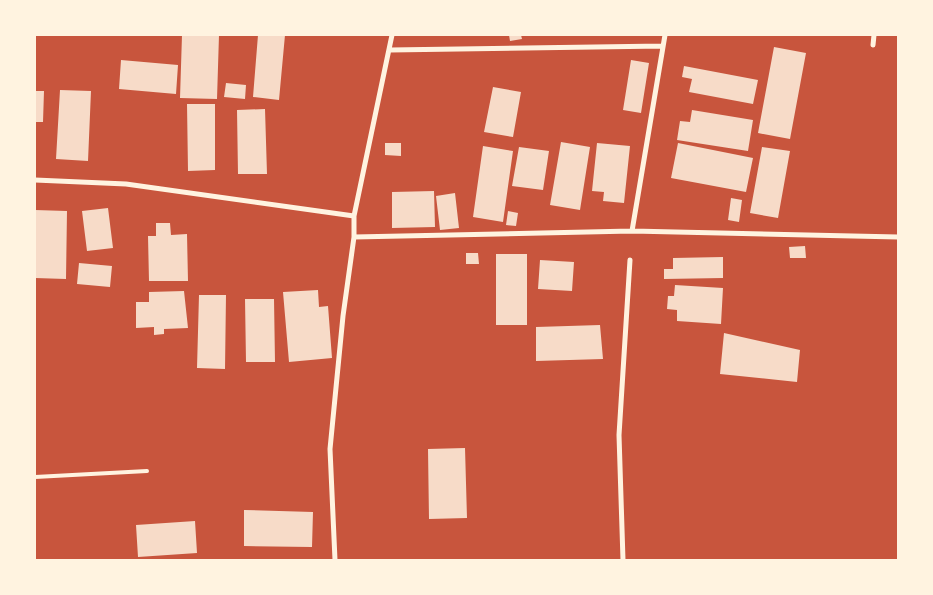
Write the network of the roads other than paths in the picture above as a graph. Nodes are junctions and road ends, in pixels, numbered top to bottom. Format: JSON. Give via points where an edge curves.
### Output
{"nodes":[{"id":1,"x":392,"y":35,"type":"edge"},
{"id":2,"x":665,"y":35,"type":"edge"},
{"id":3,"x":874,"y":35,"type":"edge"},
{"id":4,"x":663,"y":46,"type":"junction"},
{"id":5,"x":873,"y":46,"type":"dead end"},
{"id":6,"x":390,"y":50,"type":"junction"},
{"id":7,"x":35,"y":180,"type":"edge"},
{"id":8,"x":354,"y":216,"type":"junction"},
{"id":9,"x":632,"y":231,"type":"junction"},
{"id":10,"x":354,"y":237,"type":"junction"},
{"id":11,"x":898,"y":237,"type":"edge"},
{"id":12,"x":630,"y":260,"type":"dead end"},
{"id":13,"x":147,"y":471,"type":"dead end"},
{"id":14,"x":35,"y":477,"type":"edge"},
{"id":15,"x":335,"y":560,"type":"edge"},
{"id":16,"x":623,"y":560,"type":"edge"}],
"edges":[{"from":1,"to":6,"type":"street"},
{"from":2,"to":4,"type":"street"},
{"from":3,"to":5,"type":"street"},
{"from":4,"to":6,"type":"street"},
{"from":4,"to":9,"type":"street"},
{"from":6,"to":8,"type":"street"},
{"from":7,"to":8,"type":"street","via":[[126,184]]},
{"from":8,"to":10,"type":"street"},
{"from":9,"to":10,"type":"street"},
{"from":9,"to":11,"type":"street"},
{"from":10,"to":15,"type":"street","via":[[330,448]]},
{"from":12,"to":16,"type":"street","via":[[619,435]]},
{"from":13,"to":14,"type":"lane"}]}
